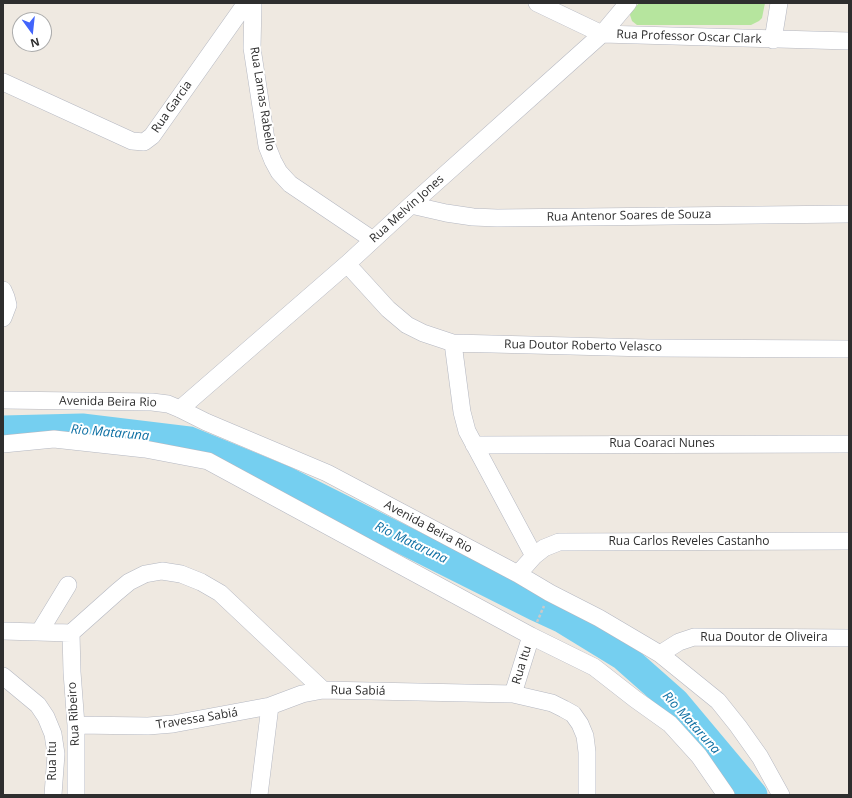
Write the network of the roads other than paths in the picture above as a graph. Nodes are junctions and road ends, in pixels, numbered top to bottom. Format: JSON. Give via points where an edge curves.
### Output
{"nodes":[{"id":1,"x":246,"y":3,"type":"edge"},
{"id":2,"x":253,"y":3,"type":"edge"},
{"id":3,"x":537,"y":3,"type":"edge"},
{"id":4,"x":628,"y":3,"type":"edge"},
{"id":5,"x":779,"y":3,"type":"edge"},
{"id":6,"x":602,"y":34,"type":"junction"},
{"id":7,"x":773,"y":40,"type":"junction"},
{"id":8,"x":849,"y":41,"type":"edge"},
{"id":9,"x":3,"y":82,"type":"edge"},
{"id":10,"x":410,"y":205,"type":"junction"},
{"id":11,"x":849,"y":214,"type":"edge"},
{"id":12,"x":373,"y":240,"type":"junction"},
{"id":13,"x":348,"y":264,"type":"junction"},
{"id":14,"x":3,"y":290,"type":"edge"},
{"id":15,"x":3,"y":318,"type":"edge"},
{"id":16,"x":453,"y":343,"type":"junction"},
{"id":17,"x":849,"y":349,"type":"edge"},
{"id":18,"x":3,"y":400,"type":"edge"},
{"id":19,"x":180,"y":409,"type":"junction"},
{"id":20,"x":3,"y":444,"type":"edge"},
{"id":21,"x":849,"y":444,"type":"edge"},
{"id":22,"x":474,"y":445,"type":"junction"},
{"id":23,"x":849,"y":541,"type":"edge"},
{"id":24,"x":534,"y":556,"type":"junction"},
{"id":25,"x":518,"y":574,"type":"junction"},
{"id":26,"x":68,"y":586,"type":"dead end"},
{"id":27,"x":3,"y":631,"type":"edge"},
{"id":28,"x":40,"y":631,"type":"junction"},
{"id":29,"x":71,"y":633,"type":"junction"},
{"id":30,"x":532,"y":636,"type":"junction"},
{"id":31,"x":849,"y":638,"type":"edge"},
{"id":32,"x":660,"y":654,"type":"junction"},
{"id":33,"x":3,"y":676,"type":"edge"},
{"id":34,"x":323,"y":690,"type":"junction"},
{"id":35,"x":514,"y":694,"type":"junction"},
{"id":36,"x":270,"y":706,"type":"junction"},
{"id":37,"x":76,"y":725,"type":"junction"},
{"id":38,"x":53,"y":795,"type":"edge"},
{"id":39,"x":76,"y":795,"type":"edge"},
{"id":40,"x":259,"y":795,"type":"edge"},
{"id":41,"x":587,"y":795,"type":"edge"},
{"id":42,"x":726,"y":795,"type":"edge"},
{"id":43,"x":781,"y":795,"type":"edge"}],
"edges":[{"from":1,"to":9,"type":"street","name":"Rua Garcia","via":[[152,136],[144,142],[132,142]]},
{"from":2,"to":12,"type":"street","name":"Rua Lamas Rabello","via":[[252,48],[268,146],[273,161],[290,184]]},
{"from":3,"to":6,"type":"street","name":"Rua Professor Oscar Clark"},
{"from":4,"to":6,"type":"street","name":"Rua Melvin Jones"},
{"from":5,"to":7,"type":"street"},
{"from":6,"to":7,"type":"street","name":"Rua Professor Oscar Clark"},
{"from":6,"to":10,"type":"street","name":"Rua Melvin Jones"},
{"from":7,"to":8,"type":"street","name":"Rua Professor Oscar Clark"},
{"from":10,"to":11,"type":"street","name":"Rua Antenor Soares de Souza","via":[[473,217],[497,218]]},
{"from":10,"to":12,"type":"street","name":"Rua Melvin Jones"},
{"from":12,"to":13,"type":"street","name":"Rua Melvin Jones"},
{"from":13,"to":16,"type":"street","name":"Rua Doutor Roberto Velasco","via":[[388,309],[407,325],[423,334]]},
{"from":13,"to":19,"type":"street","name":"Rua Melvin Jones"},
{"from":14,"to":15,"type":"street","via":[[8,306]]},
{"from":16,"to":17,"type":"street","name":"Rua Doutor Roberto Velasco","via":[[648,348]]},
{"from":16,"to":22,"type":"street","via":[[462,412]]},
{"from":18,"to":19,"type":"street","name":"Avenida Beira Rio","via":[[152,402]]},
{"from":19,"to":25,"type":"street","name":"Avenida Beira Rio","via":[[327,474]]},
{"from":20,"to":30,"type":"street","via":[[54,439],[145,448],[208,461]]},
{"from":21,"to":22,"type":"street","name":"Rua Coaraci Nunes"},
{"from":22,"to":24,"type":"street"},
{"from":23,"to":24,"type":"street","name":"Rua Carlos Reveles Castanho","via":[[559,542],[544,548]]},
{"from":24,"to":25,"type":"street","name":"Rua Carlos Reveles Castanho"},
{"from":25,"to":32,"type":"street","name":"Avenida Beira Rio"},
{"from":26,"to":28,"type":"street"},
{"from":27,"to":28,"type":"street"},
{"from":28,"to":29,"type":"street"},
{"from":29,"to":34,"type":"street","name":"Rua Sabiá","via":[[129,582],[145,574],[162,571],[181,574],[220,593]]},
{"from":29,"to":37,"type":"street","name":"Rua Ribeiro"},
{"from":30,"to":35,"type":"street","name":"Rua Itu"},
{"from":30,"to":42,"type":"street","via":[[594,667],[670,724],[699,756]]},
{"from":31,"to":32,"type":"street","name":"Rua Doutor de Oliveira","via":[[694,637],[679,642]]},
{"from":32,"to":43,"type":"street","name":"Avenida Beira Rio","via":[[718,702],[760,757]]},
{"from":33,"to":38,"type":"street","name":"Rua Itu","via":[[38,705],[46,717],[53,734],[56,754]]},
{"from":34,"to":35,"type":"street","name":"Rua Sabiá"},
{"from":34,"to":36,"type":"street","name":"Travessa Sabiá","via":[[302,694]]},
{"from":35,"to":41,"type":"street","name":"Rua Sabiá","via":[[552,704],[573,714],[585,736]]},
{"from":36,"to":37,"type":"street","name":"Travessa Sabiá","via":[[173,724]]},
{"from":36,"to":40,"type":"street"},
{"from":37,"to":39,"type":"street","name":"Rua Ribeiro"}]}
